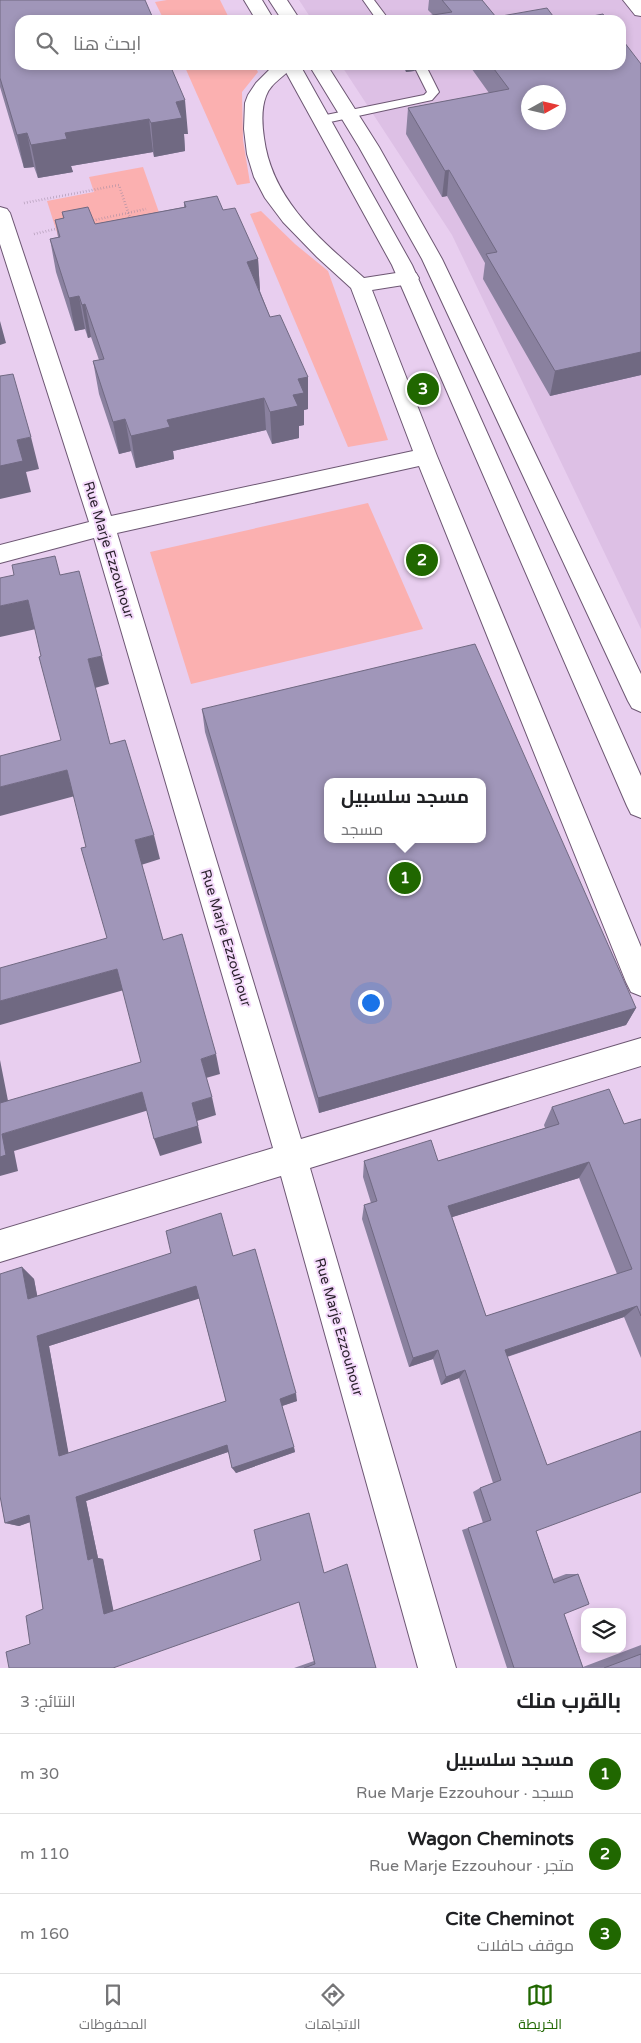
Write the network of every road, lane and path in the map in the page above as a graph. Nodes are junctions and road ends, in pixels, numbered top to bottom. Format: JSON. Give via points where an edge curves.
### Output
{"nodes":[{"id":1,"x":253,"y":0,"type":"edge"},
{"id":2,"x":278,"y":0,"type":"edge"},
{"id":3,"x":368,"y":0,"type":"edge"},
{"id":4,"x":632,"y":0,"type":"edge"},
{"id":5,"x":641,"y":11,"type":"edge"},
{"id":6,"x":262,"y":15,"type":"edge"},
{"id":7,"x":288,"y":15,"type":"edge"},
{"id":8,"x":379,"y":15,"type":"edge"},
{"id":9,"x":279,"y":70,"type":"edge"},
{"id":10,"x":294,"y":70,"type":"edge"},
{"id":11,"x":321,"y":70,"type":"edge"},
{"id":12,"x":422,"y":70,"type":"dead end"},
{"id":13,"x":349,"y":115,"type":"junction"},
{"id":14,"x":321,"y":120,"type":"junction"},
{"id":15,"x":9,"y":208,"type":"edge"},
{"id":16,"x":146,"y":210,"type":"dead end"},
{"id":17,"x":128,"y":213,"type":"junction"},
{"id":18,"x":132,"y":222,"type":"edge"},
{"id":19,"x":82,"y":223,"type":"edge"},
{"id":20,"x":64,"y":227,"type":"edge"},
{"id":21,"x":8,"y":240,"type":"junction"},
{"id":22,"x":408,"y":278,"type":"junction"},
{"id":23,"x":360,"y":285,"type":"junction"},
{"id":24,"x":426,"y":456,"type":"junction"},
{"id":25,"x":103,"y":527,"type":"junction"},
{"id":26,"x":0,"y":554,"type":"edge"},
{"id":27,"x":641,"y":700,"type":"edge"},
{"id":28,"x":641,"y":806,"type":"edge"},
{"id":29,"x":641,"y":982,"type":"edge"},
{"id":30,"x":641,"y":1052,"type":"edge"},
{"id":31,"x":291,"y":1157,"type":"junction"},
{"id":32,"x":0,"y":1246,"type":"edge"},
{"id":33,"x":437,"y":1668,"type":"edge"}],
"edges":[{"from":1,"to":6,"type":"street"},
{"from":2,"to":7,"type":"street"},
{"from":3,"to":8,"type":"lane"},
{"from":4,"to":5,"type":"street"},
{"from":9,"to":23,"type":"street","via":[[257,94],[252,112],[253,141],[262,171],[280,206],[297,226]]},
{"from":10,"to":14,"type":"street"},
{"from":11,"to":13,"type":"street"},
{"from":12,"to":13,"type":"lane","via":[[433,92],[428,98]]},
{"from":13,"to":14,"type":"lane"},
{"from":13,"to":27,"type":"street","via":[[432,259]]},
{"from":14,"to":22,"type":"street"},
{"from":15,"to":17,"type":"path","via":[[119,185]]},
{"from":15,"to":21,"type":"street","name":"Rue Marje Ezzouhour"},
{"from":16,"to":17,"type":"path"},
{"from":17,"to":18,"type":"path"},
{"from":17,"to":19,"type":"path"},
{"from":20,"to":21,"type":"path"},
{"from":21,"to":25,"type":"street","name":"Rue Marje Ezzouhour"},
{"from":22,"to":23,"type":"street"},
{"from":22,"to":28,"type":"street"},
{"from":23,"to":24,"type":"street"},
{"from":24,"to":25,"type":"street"},
{"from":24,"to":29,"type":"street"},
{"from":25,"to":26,"type":"street"},
{"from":25,"to":31,"type":"street","name":"Rue Marje Ezzouhour"},
{"from":30,"to":31,"type":"street"},
{"from":31,"to":32,"type":"street"},
{"from":31,"to":33,"type":"street","name":"Rue Marje Ezzouhour"}]}
